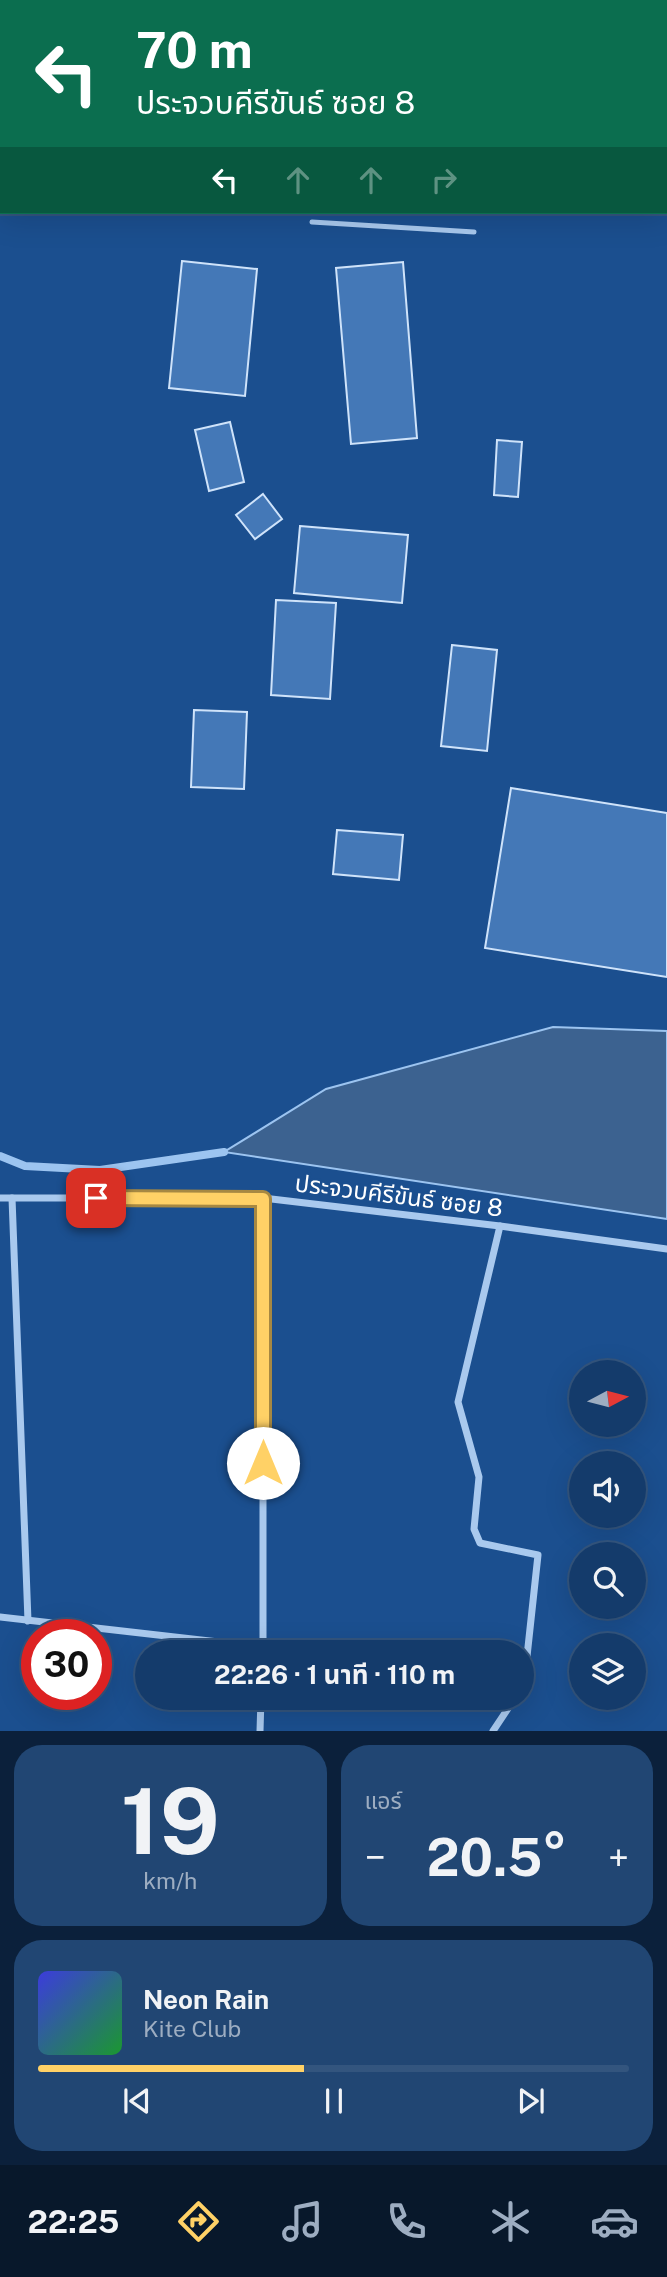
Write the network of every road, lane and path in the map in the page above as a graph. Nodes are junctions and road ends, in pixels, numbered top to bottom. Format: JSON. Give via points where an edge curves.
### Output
{"nodes":[{"id":1,"x":312,"y":222,"type":"dead end"},
{"id":2,"x":474,"y":232,"type":"dead end"},
{"id":3,"x":0,"y":1198,"type":"edge"},
{"id":4,"x":12,"y":1198,"type":"junction"},
{"id":5,"x":263,"y":1199,"type":"junction"},
{"id":6,"x":500,"y":1226,"type":"junction"},
{"id":7,"x":667,"y":1249,"type":"edge"},
{"id":8,"x":0,"y":1617,"type":"edge"},
{"id":9,"x":21,"y":1619,"type":"edge"},
{"id":10,"x":28,"y":1619,"type":"edge"},
{"id":11,"x":112,"y":1631,"type":"edge"},
{"id":12,"x":185,"y":1640,"type":"edge"},
{"id":13,"x":263,"y":1640,"type":"edge"},
{"id":14,"x":529,"y":1640,"type":"edge"},
{"id":15,"x":261,"y":1710,"type":"edge"},
{"id":16,"x":507,"y":1710,"type":"edge"},
{"id":17,"x":260,"y":1731,"type":"edge"},
{"id":18,"x":493,"y":1731,"type":"edge"}],
"edges":[{"from":1,"to":2,"type":"lane"},
{"from":3,"to":4,"type":"street","name":"ประจวบคีรีขันธ์ ซอย 8"},
{"from":4,"to":5,"type":"street","name":"ประจวบคีรีขันธ์ ซอย 8"},
{"from":4,"to":10,"type":"street"},
{"from":5,"to":6,"type":"street","name":"ประจวบคีรีขันธ์ ซอย 8"},
{"from":5,"to":13,"type":"street"},
{"from":6,"to":7,"type":"street","name":"ประจวบคีรีขันธ์ ซอย 8"},
{"from":6,"to":14,"type":"street","via":[[458,1402],[479,1477],[474,1529],[480,1543],[538,1555]]},
{"from":8,"to":9,"type":"street"},
{"from":11,"to":12,"type":"street"},
{"from":15,"to":17,"type":"street"},
{"from":16,"to":18,"type":"street"}]}
